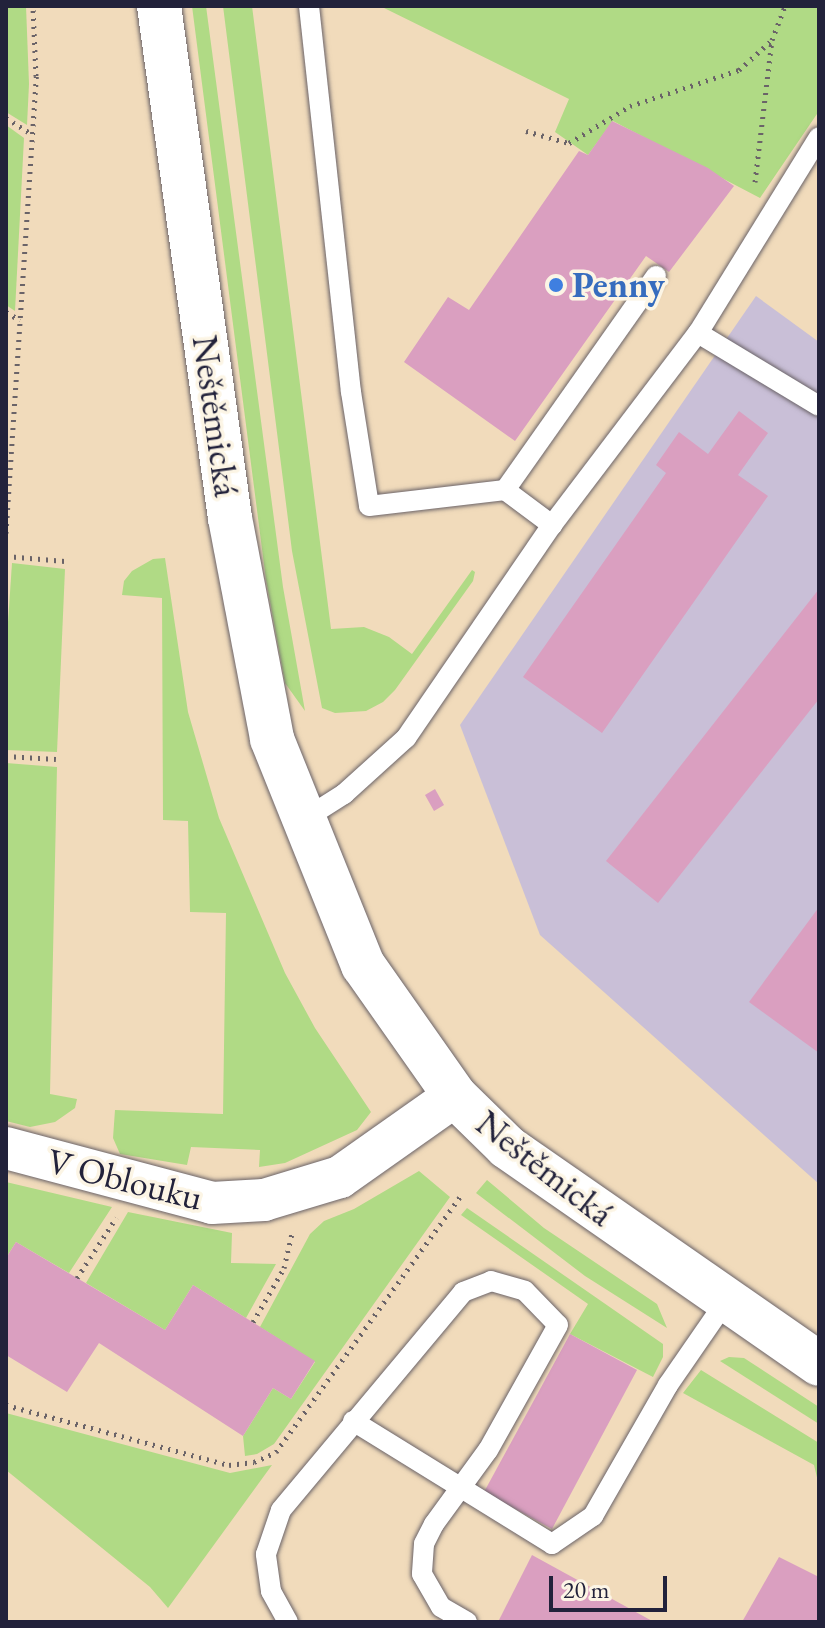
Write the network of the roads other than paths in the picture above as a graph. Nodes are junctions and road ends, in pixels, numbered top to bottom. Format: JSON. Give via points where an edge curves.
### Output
{"nodes":[{"id":1,"x":159,"y":6,"type":"edge"},
{"id":2,"x":309,"y":6,"type":"edge"},
{"id":3,"x":819,"y":137,"type":"edge"},
{"id":4,"x":656,"y":276,"type":"dead end"},
{"id":5,"x":698,"y":333,"type":"junction"},
{"id":6,"x":819,"y":406,"type":"edge"},
{"id":7,"x":505,"y":490,"type":"junction"},
{"id":8,"x":552,"y":525,"type":"junction"},
{"id":9,"x":303,"y":820,"type":"junction"},
{"id":10,"x":455,"y":1096,"type":"junction"},
{"id":11,"x":6,"y":1148,"type":"edge"},
{"id":12,"x":726,"y":1301,"type":"junction"},
{"id":13,"x":819,"y":1364,"type":"edge"},
{"id":14,"x":353,"y":1421,"type":"junction"},
{"id":15,"x":459,"y":1487,"type":"junction"},
{"id":16,"x":288,"y":1622,"type":"edge"},
{"id":17,"x":467,"y":1622,"type":"edge"}],
"edges":[{"from":1,"to":9,"type":"street","name":"Neštěmická","via":[[230,518],[272,739]]},
{"from":2,"to":7,"type":"lane","via":[[351,392],[369,506]]},
{"from":3,"to":5,"type":"lane"},
{"from":4,"to":7,"type":"lane"},
{"from":5,"to":6,"type":"lane"},
{"from":5,"to":8,"type":"lane"},
{"from":7,"to":8,"type":"lane"},
{"from":8,"to":9,"type":"lane","via":[[406,738],[344,794]]},
{"from":9,"to":10,"type":"street","name":"Neštěmická","via":[[363,965]]},
{"from":10,"to":11,"type":"street","name":"V Oblouku","via":[[340,1177],[264,1200],[212,1203]]},
{"from":10,"to":12,"type":"street","name":"Neštěmická","via":[[507,1147]]},
{"from":12,"to":13,"type":"street","name":"Neštěmická"},
{"from":12,"to":15,"type":"lane","via":[[668,1385],[593,1516],[552,1544]]},
{"from":14,"to":15,"type":"lane"},
{"from":14,"to":15,"type":"lane","via":[[463,1292],[491,1281],[525,1291],[558,1325],[488,1450]]},
{"from":14,"to":16,"type":"lane","via":[[281,1510],[266,1554],[271,1591]]},
{"from":15,"to":17,"type":"lane","via":[[424,1544],[422,1574],[441,1607]]}]}
